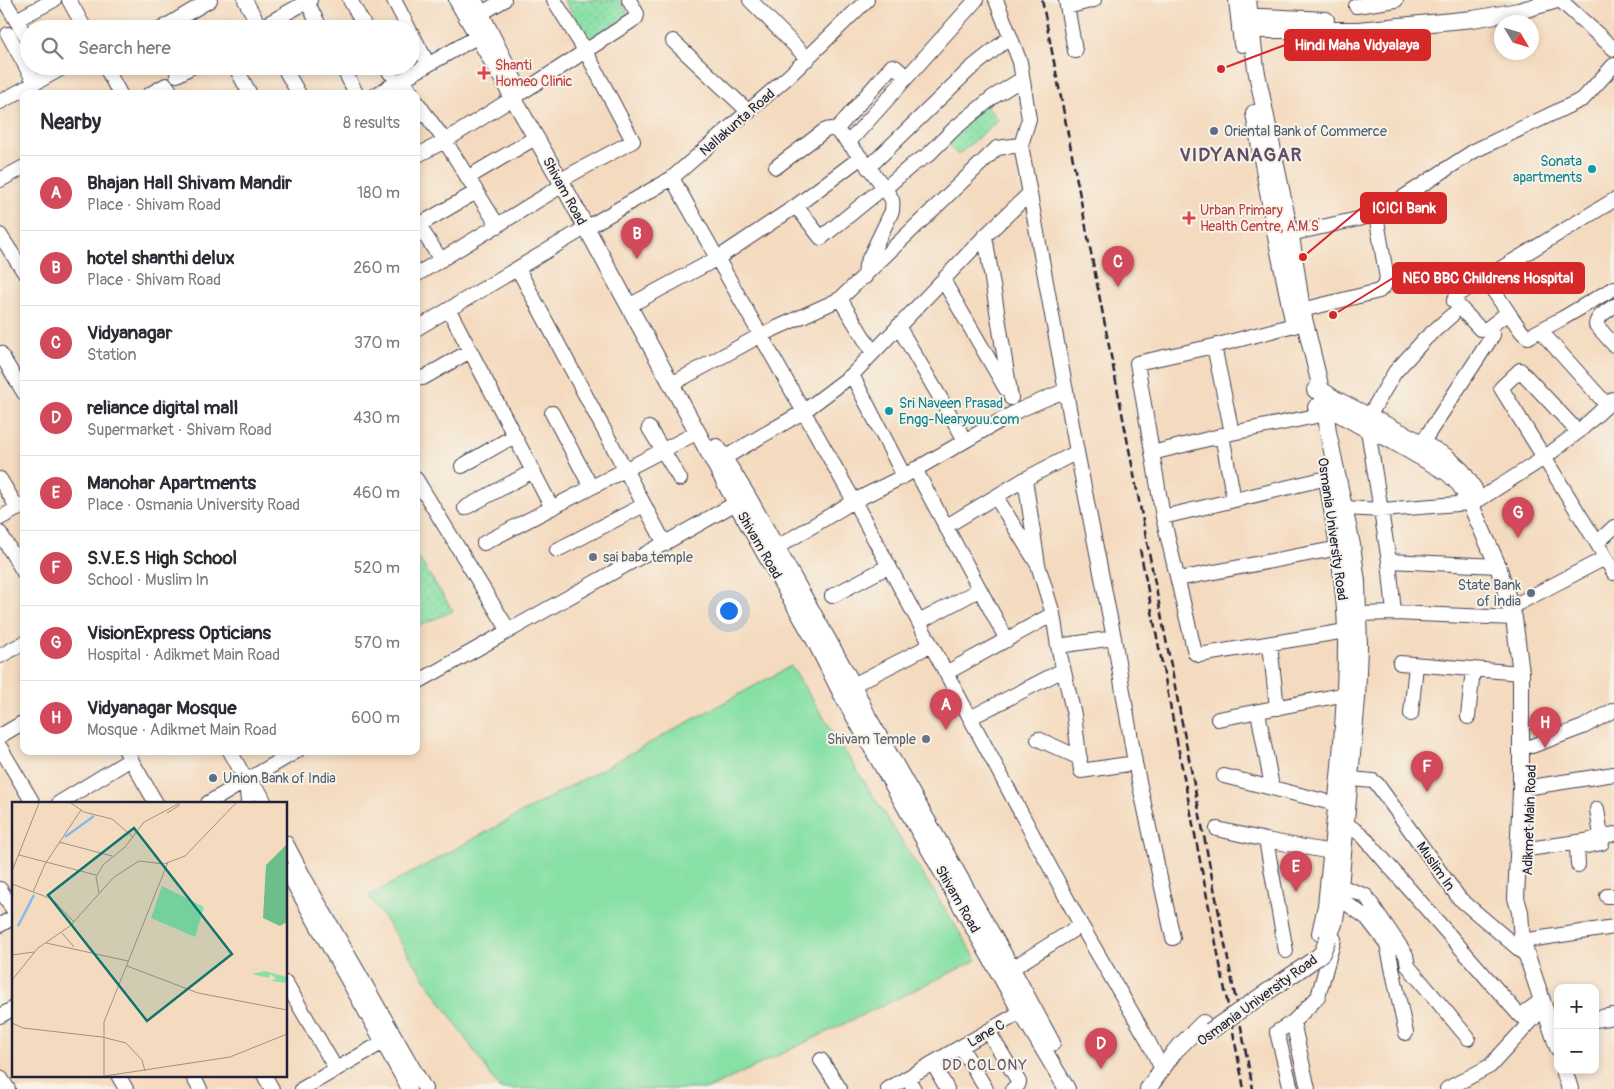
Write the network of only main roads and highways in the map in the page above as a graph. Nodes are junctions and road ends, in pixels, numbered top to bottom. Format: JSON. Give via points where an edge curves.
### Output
{"nodes":[{"id":1,"x":457,"y":0,"type":"edge"},
{"id":2,"x":1559,"y":0,"type":"edge"},
{"id":3,"x":1519,"y":4,"type":"edge"},
{"id":4,"x":478,"y":7,"type":"edge"},
{"id":5,"x":1355,"y":8,"type":"edge"},
{"id":6,"x":1244,"y":15,"type":"edge"},
{"id":7,"x":483,"y":33,"type":"junction"},
{"id":8,"x":517,"y":95,"type":"junction"},
{"id":9,"x":565,"y":180,"type":"junction"},
{"id":10,"x":586,"y":220,"type":"junction"},
{"id":11,"x":1318,"y":404,"type":"junction"},
{"id":12,"x":1343,"y":416,"type":"junction"},
{"id":13,"x":1368,"y":423,"type":"junction"},
{"id":14,"x":1328,"y":432,"type":"junction"},
{"id":15,"x":742,"y":500,"type":"junction"},
{"id":16,"x":1475,"y":501,"type":"junction"},
{"id":17,"x":1517,"y":610,"type":"junction"},
{"id":18,"x":1520,"y":912,"type":"junction"},
{"id":19,"x":1327,"y":932,"type":"junction"},
{"id":20,"x":1007,"y":972,"type":"junction"},
{"id":21,"x":1027,"y":1010,"type":"junction"},
{"id":22,"x":1614,"y":1016,"type":"edge"},
{"id":23,"x":1599,"y":1018,"type":"edge"},
{"id":24,"x":1554,"y":1024,"type":"edge"},
{"id":25,"x":1169,"y":1066,"type":"junction"},
{"id":26,"x":1565,"y":1074,"type":"edge"},
{"id":27,"x":1067,"y":1089,"type":"edge"},
{"id":28,"x":1079,"y":1089,"type":"edge"},
{"id":29,"x":1148,"y":1089,"type":"edge"},
{"id":30,"x":1162,"y":1089,"type":"edge"},
{"id":31,"x":1570,"y":1089,"type":"edge"}],
"edges":[{"from":1,"to":7,"type":"main road","name":"Shivam Road"},
{"from":2,"to":3,"type":"main road"},
{"from":3,"to":5,"type":"main road"},
{"from":3,"to":6,"type":"main road","via":[[1473,19],[1358,30]]},
{"from":4,"to":7,"type":"main road","name":"Shivam Road"},
{"from":5,"to":6,"type":"main road","via":[[1331,20]]},
{"from":6,"to":11,"type":"main road","name":"Osmania University Road","via":[[1290,234]]},
{"from":6,"to":11,"type":"main road","name":"Osmania University Road","via":[[1276,237],[1294,325]]},
{"from":7,"to":8,"type":"main road","name":"Shivam Road"},
{"from":8,"to":9,"type":"main road","name":"Shivam Road"},
{"from":8,"to":9,"type":"main road","name":"Shivam Road","via":[[535,138]]},
{"from":9,"to":10,"type":"main road","name":"Shivam Road"},
{"from":10,"to":15,"type":"main road","name":"Shivam Road","via":[[698,432]]},
{"from":10,"to":15,"type":"main road","name":"Shivam Road","via":[[724,458]]},
{"from":11,"to":12,"type":"main road"},
{"from":11,"to":13,"type":"main road","via":[[1335,399]]},
{"from":11,"to":14,"type":"main road","name":"Osmania University Road"},
{"from":11,"to":19,"type":"main road","name":"Osmania University Road","via":[[1344,585],[1346,631],[1346,694],[1326,906]]},
{"from":12,"to":13,"type":"main road"},
{"from":12,"to":14,"type":"main road"},
{"from":13,"to":16,"type":"main road","name":"Adikmet Main Road","via":[[1389,439],[1439,466]]},
{"from":13,"to":16,"type":"main road","name":"Adikmet Main Road","via":[[1385,424],[1455,464],[1467,478]]},
{"from":14,"to":19,"type":"main road","name":"Osmania University Road","via":[[1357,582],[1359,614],[1351,779],[1339,892]]},
{"from":15,"to":20,"type":"main road","name":"Shivam Road","via":[[841,693]]},
{"from":15,"to":20,"type":"main road","name":"Shivam Road","via":[[776,548],[853,685]]},
{"from":16,"to":17,"type":"main road","name":"Adikmet Main Road"},
{"from":16,"to":17,"type":"main road","name":"Adikmet Main Road","via":[[1504,554]]},
{"from":17,"to":18,"type":"main road","name":"Adikmet Main Road","via":[[1521,673],[1521,791],[1516,898]]},
{"from":17,"to":18,"type":"main road","name":"Adikmet Main Road","via":[[1532,668],[1526,897]]},
{"from":18,"to":24,"type":"main road","name":"Adikmet Main Road","via":[[1525,948],[1543,1003]]},
{"from":19,"to":25,"type":"main road","name":"Osmania University Road","bridge":true,"via":[[1322,953],[1315,959],[1210,1031]]},
{"from":20,"to":21,"type":"main road","name":"Shivam Road"},
{"from":21,"to":27,"type":"main road","name":"Shivam Road"},
{"from":21,"to":28,"type":"main road","name":"Shivam Road"},
{"from":22,"to":23,"type":"main road"},
{"from":25,"to":29,"type":"main road","name":"Osmania University Road"},
{"from":25,"to":30,"type":"main road","name":"Osmania University Road"},
{"from":26,"to":31,"type":"main road"}]}
